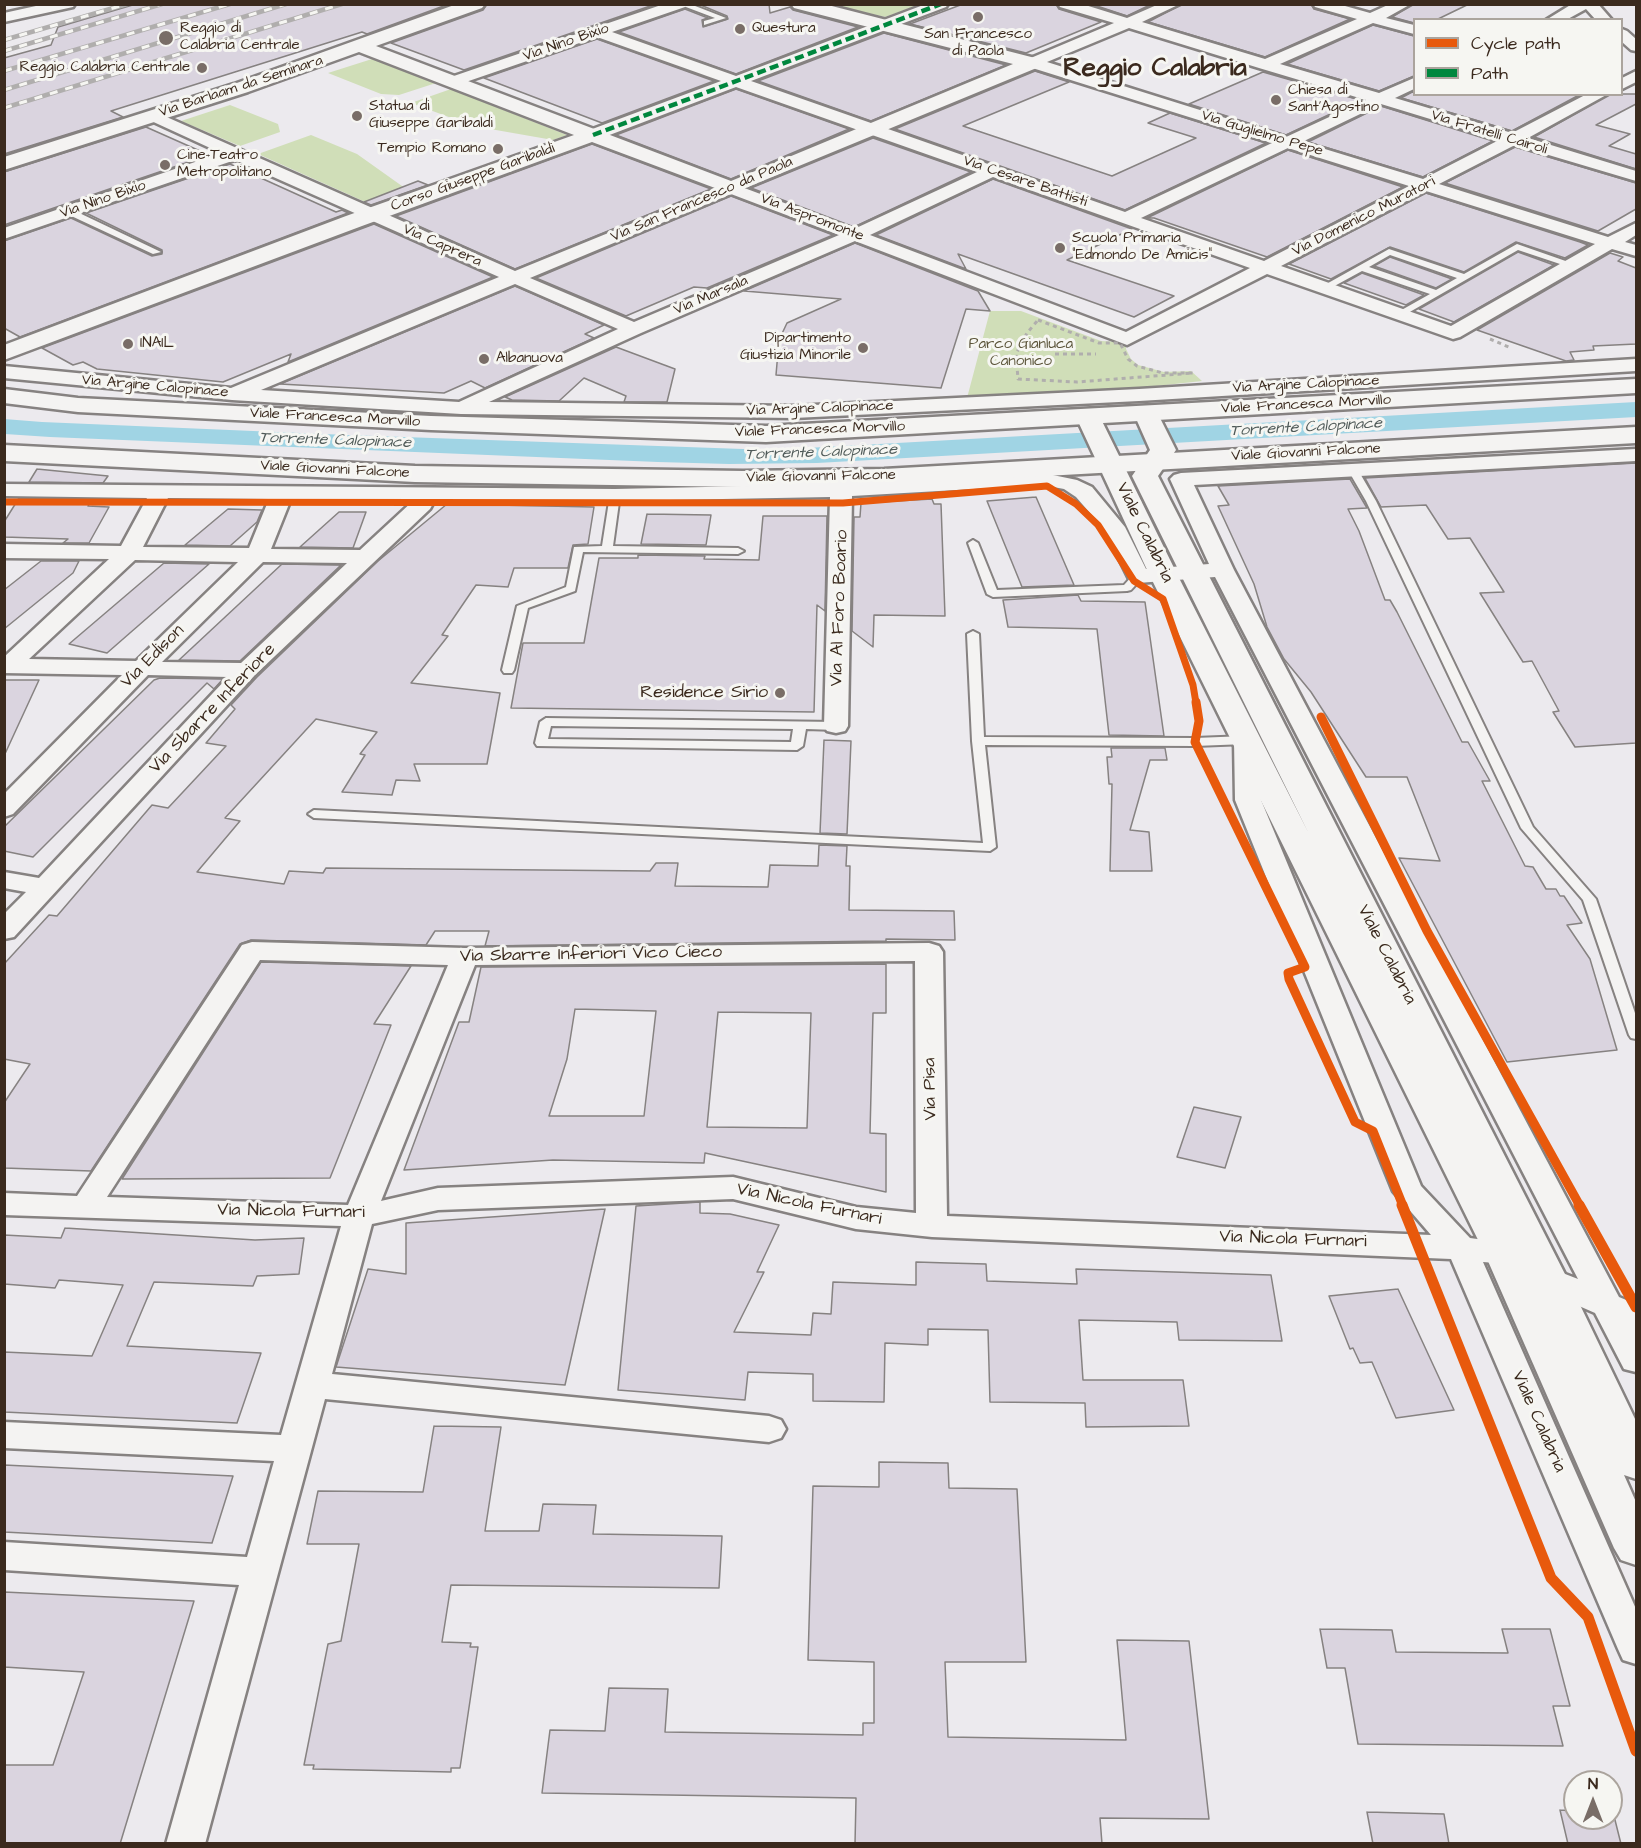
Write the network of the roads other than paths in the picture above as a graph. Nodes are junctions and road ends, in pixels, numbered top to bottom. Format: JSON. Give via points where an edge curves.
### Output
{"nodes":[{"id":1,"x":68,"y":4,"type":"edge"},
{"id":2,"x":476,"y":4,"type":"edge"},
{"id":3,"x":680,"y":4,"type":"edge"},
{"id":4,"x":800,"y":4,"type":"edge"},
{"id":5,"x":941,"y":4,"type":"edge"},
{"id":6,"x":1065,"y":4,"type":"edge"},
{"id":7,"x":1173,"y":4,"type":"edge"},
{"id":8,"x":1320,"y":4,"type":"edge"},
{"id":9,"x":1404,"y":4,"type":"edge"},
{"id":10,"x":1587,"y":4,"type":"edge"},
{"id":11,"x":4,"y":18,"type":"edge"},
{"id":12,"x":1556,"y":18,"type":"edge"},
{"id":13,"x":1603,"y":18,"type":"edge"},
{"id":14,"x":1372,"y":19,"type":"junction"},
{"id":15,"x":707,"y":23,"type":"dead end"},
{"id":16,"x":1128,"y":23,"type":"junction"},
{"id":17,"x":884,"y":26,"type":"junction"},
{"id":18,"x":1413,"y":30,"type":"edge"},
{"id":19,"x":596,"y":32,"type":"junction"},
{"id":20,"x":1623,"y":35,"type":"edge"},
{"id":21,"x":362,"y":46,"type":"junction"},
{"id":22,"x":1636,"y":47,"type":"edge"},
{"id":23,"x":1032,"y":63,"type":"junction"},
{"id":24,"x":1265,"y":65,"type":"junction"},
{"id":25,"x":1636,"y":76,"type":"edge"},
{"id":26,"x":453,"y":81,"type":"junction"},
{"id":27,"x":735,"y":82,"type":"junction"},
{"id":28,"x":1413,"y":83,"type":"edge"},
{"id":29,"x":1623,"y":84,"type":"edge"},
{"id":30,"x":1596,"y":96,"type":"edge"},
{"id":31,"x":1380,"y":99,"type":"junction"},
{"id":32,"x":153,"y":116,"type":"junction"},
{"id":33,"x":873,"y":129,"type":"junction"},
{"id":34,"x":593,"y":135,"type":"junction"},
{"id":35,"x":1512,"y":140,"type":"junction"},
{"id":36,"x":1287,"y":141,"type":"junction"},
{"id":37,"x":236,"y":154,"type":"junction"},
{"id":38,"x":4,"y":164,"type":"edge"},
{"id":39,"x":992,"y":171,"type":"junction"},
{"id":40,"x":1636,"y":176,"type":"edge"},
{"id":41,"x":1425,"y":185,"type":"junction"},
{"id":42,"x":731,"y":188,"type":"junction"},
{"id":43,"x":70,"y":212,"type":"junction"},
{"id":44,"x":370,"y":215,"type":"junction"},
{"id":45,"x":1126,"y":218,"type":"junction"},
{"id":46,"x":1636,"y":228,"type":"edge"},
{"id":47,"x":4,"y":234,"type":"edge"},
{"id":48,"x":855,"y":235,"type":"junction"},
{"id":49,"x":1611,"y":243,"type":"junction"},
{"id":50,"x":1636,"y":251,"type":"edge"},
{"id":51,"x":156,"y":252,"type":"dead end"},
{"id":52,"x":1572,"y":265,"type":"junction"},
{"id":53,"x":1268,"y":266,"type":"junction"},
{"id":54,"x":1361,"y":267,"type":"junction"},
{"id":55,"x":1465,"y":277,"type":"junction"},
{"id":56,"x":514,"y":278,"type":"junction"},
{"id":57,"x":1326,"y":287,"type":"junction"},
{"id":58,"x":1437,"y":293,"type":"junction"},
{"id":59,"x":1401,"y":314,"type":"junction"},
{"id":60,"x":634,"y":329,"type":"junction"},
{"id":61,"x":1127,"y":339,"type":"joint"},
{"id":62,"x":6,"y":356,"type":"edge"},
{"id":63,"x":1636,"y":365,"type":"edge"},
{"id":64,"x":1636,"y":386,"type":"edge"},
{"id":65,"x":1335,"y":393,"type":"junction"},
{"id":66,"x":232,"y":394,"type":"junction"},
{"id":67,"x":4,"y":396,"type":"edge"},
{"id":68,"x":461,"y":408,"type":"junction"},
{"id":69,"x":203,"y":411,"type":"junction"},
{"id":70,"x":1090,"y":421,"type":"junction"},
{"id":71,"x":432,"y":423,"type":"junction"},
{"id":72,"x":1151,"y":429,"type":"junction"},
{"id":73,"x":1636,"y":435,"type":"edge"},
{"id":74,"x":4,"y":453,"type":"edge"},
{"id":75,"x":1636,"y":454,"type":"edge"},
{"id":76,"x":1108,"y":460,"type":"junction"},
{"id":77,"x":1353,"y":470,"type":"junction"},
{"id":78,"x":4,"y":490,"type":"edge"},
{"id":79,"x":841,"y":490,"type":"junction"},
{"id":80,"x":160,"y":492,"type":"junction"},
{"id":81,"x":282,"y":494,"type":"junction"},
{"id":82,"x":428,"y":495,"type":"junction"},
{"id":83,"x":615,"y":495,"type":"junction"},
{"id":84,"x":973,"y":543,"type":"dead end"},
{"id":85,"x":607,"y":549,"type":"junction"},
{"id":86,"x":4,"y":551,"type":"edge"},
{"id":87,"x":738,"y":551,"type":"dead end"},
{"id":88,"x":129,"y":553,"type":"junction"},
{"id":89,"x":257,"y":555,"type":"junction"},
{"id":90,"x":366,"y":557,"type":"junction"},
{"id":91,"x":1179,"y":573,"type":"junction"},
{"id":92,"x":973,"y":634,"type":"dead end"},
{"id":93,"x":6,"y":666,"type":"edge"},
{"id":94,"x":141,"y":669,"type":"junction"},
{"id":95,"x":247,"y":669,"type":"junction"},
{"id":96,"x":508,"y":669,"type":"dead end"},
{"id":97,"x":800,"y":726,"type":"junction"},
{"id":98,"x":836,"y":726,"type":"joint"},
{"id":99,"x":1246,"y":740,"type":"junction"},
{"id":100,"x":978,"y":741,"type":"junction"},
{"id":101,"x":4,"y":809,"type":"edge"},
{"id":102,"x":314,"y":814,"type":"dead end"},
{"id":103,"x":4,"y":880,"type":"edge"},
{"id":104,"x":45,"y":887,"type":"junction"},
{"id":105,"x":4,"y":931,"type":"edge"},
{"id":106,"x":929,"y":952,"type":"joint"},
{"id":107,"x":465,"y":957,"type":"junction"},
{"id":108,"x":1636,"y":1035,"type":"edge"},
{"id":109,"x":4,"y":1204,"type":"edge"},
{"id":110,"x":85,"y":1207,"type":"junction"},
{"id":111,"x":359,"y":1216,"type":"junction"},
{"id":112,"x":932,"y":1226,"type":"junction"},
{"id":113,"x":1462,"y":1249,"type":"junction"},
{"id":114,"x":1503,"y":1252,"type":"junction"},
{"id":115,"x":1549,"y":1280,"type":"junction"},
{"id":116,"x":1624,"y":1312,"type":"edge"},
{"id":117,"x":1636,"y":1360,"type":"edge"},
{"id":118,"x":312,"y":1385,"type":"junction"},
{"id":119,"x":769,"y":1429,"type":"dead end"},
{"id":120,"x":4,"y":1435,"type":"edge"},
{"id":121,"x":294,"y":1449,"type":"junction"},
{"id":122,"x":1636,"y":1463,"type":"edge"},
{"id":123,"x":1636,"y":1548,"type":"edge"},
{"id":124,"x":4,"y":1556,"type":"edge"},
{"id":125,"x":260,"y":1572,"type":"junction"},
{"id":126,"x":1636,"y":1649,"type":"edge"},
{"id":127,"x":185,"y":1844,"type":"edge"}],
"edges":[{"from":1,"to":11,"type":"street"},
{"from":2,"to":21,"type":"main road","name":"Via Barlaam da Seminara"},
{"from":3,"to":15,"type":"lane","via":[[722,18]]},
{"from":3,"to":19,"type":"street","name":"Via Nino Bixio"},
{"from":4,"to":17,"type":"main road","name":"Via Guglielmo Pepe"},
{"from":5,"to":17,"type":"street","name":"Corso Giuseppe Garibaldi"},
{"from":6,"to":16,"type":"street","name":"Via Fratelli Cairoli"},
{"from":7,"to":16,"type":"street","name":"Via San Francesco da Paola"},
{"from":8,"to":14,"type":"street"},
{"from":9,"to":14,"type":"street"},
{"from":10,"to":12,"type":"street"},
{"from":10,"to":13,"type":"street"},
{"from":14,"to":18,"type":"street"},
{"from":14,"to":24,"type":"street"},
{"from":16,"to":23,"type":"street","name":"Via San Francesco da Paola"},
{"from":16,"to":24,"type":"street","name":"Via Fratelli Cairoli"},
{"from":17,"to":23,"type":"main road","name":"Via Guglielmo Pepe"},
{"from":17,"to":27,"type":"street","name":"Corso Giuseppe Garibaldi"},
{"from":19,"to":26,"type":"street","name":"Via Nino Bixio"},
{"from":19,"to":27,"type":"street","name":"Via Cesare Battisti"},
{"from":20,"to":22,"type":"street"},
{"from":21,"to":26,"type":"main road","name":"Via Aspromonte"},
{"from":21,"to":32,"type":"main road","name":"Via Barlaam da Seminara"},
{"from":23,"to":33,"type":"main road","name":"Via San Francesco da Paola"},
{"from":23,"to":36,"type":"street","name":"Via Guglielmo Pepe"},
{"from":24,"to":31,"type":"street","name":"Via Fratelli Cairoli"},
{"from":25,"to":29,"type":"street"},
{"from":26,"to":34,"type":"main road","name":"Via Aspromonte"},
{"from":27,"to":33,"type":"street","name":"Via Cesare Battisti"},
{"from":27,"to":34,"type":"street","name":"Corso Giuseppe Garibaldi"},
{"from":28,"to":31,"type":"street"},
{"from":30,"to":35,"type":"street","name":"Via Domenico Muratori"},
{"from":31,"to":35,"type":"street","name":"Via Fratelli Cairoli"},
{"from":31,"to":36,"type":"street"},
{"from":32,"to":37,"type":"street","name":"Via Caprera"},
{"from":32,"to":38,"type":"main road","name":"Via Barlaam da Seminara"},
{"from":33,"to":39,"type":"street","name":"Via Cesare Battisti"},
{"from":33,"to":42,"type":"main road","name":"Via San Francesco da Paola"},
{"from":34,"to":42,"type":"main road","name":"Via Aspromonte"},
{"from":34,"to":44,"type":"main road","name":"Corso Giuseppe Garibaldi"},
{"from":35,"to":40,"type":"street","name":"Via Fratelli Cairoli"},
{"from":35,"to":41,"type":"street","name":"Via Domenico Muratori"},
{"from":36,"to":41,"type":"street","name":"Via Guglielmo Pepe"},
{"from":36,"to":45,"type":"street"},
{"from":37,"to":43,"type":"street","name":"Via Nino Bixio"},
{"from":37,"to":44,"type":"street","name":"Via Caprera"},
{"from":39,"to":45,"type":"street","name":"Via Cesare Battisti"},
{"from":39,"to":48,"type":"street","name":"Via Marsala"},
{"from":41,"to":49,"type":"street","name":"Via Guglielmo Pepe"},
{"from":41,"to":53,"type":"street","name":"Via Domenico Muratori"},
{"from":42,"to":48,"type":"street","name":"Via Aspromonte"},
{"from":42,"to":56,"type":"street","name":"Via San Francesco da Paola"},
{"from":43,"to":47,"type":"street","name":"Via Nino Bixio"},
{"from":43,"to":51,"type":"lane"},
{"from":44,"to":56,"type":"street","name":"Via Caprera"},
{"from":44,"to":62,"type":"main road","name":"Corso Giuseppe Garibaldi"},
{"from":45,"to":53,"type":"street","name":"Via Cesare Battisti"},
{"from":46,"to":49,"type":"street"},
{"from":48,"to":60,"type":"street","name":"Via Marsala"},
{"from":48,"to":61,"type":"street","name":"Via Aspromonte"},
{"from":49,"to":50,"type":"street","name":"Via Guglielmo Pepe"},
{"from":49,"to":52,"type":"street"},
{"from":52,"to":55,"type":"lane","via":[[1517,247]]},
{"from":52,"to":59,"type":"street","name":"Via Cesare Battisti","via":[[1453,333]]},
{"from":53,"to":57,"type":"street","name":"Via Cesare Battisti"},
{"from":53,"to":61,"type":"street","name":"Via Domenico Muratori"},
{"from":54,"to":55,"type":"lane","via":[[1389,252]]},
{"from":54,"to":57,"type":"lane"},
{"from":54,"to":58,"type":"lane"},
{"from":55,"to":58,"type":"lane"},
{"from":56,"to":60,"type":"street","name":"Via Caprera"},
{"from":56,"to":66,"type":"street","name":"Via San Francesco da Paola"},
{"from":57,"to":59,"type":"street","name":"Via Cesare Battisti"},
{"from":58,"to":59,"type":"lane"},
{"from":60,"to":68,"type":"street","name":"Via Marsala"},
{"from":62,"to":66,"type":"street","name":"Via Argine Calopinace"},
{"from":63,"to":65,"type":"street","name":"Via Argine Calopinace"},
{"from":64,"to":65,"type":"main road","name":"Viale Francesca Morvillo"},
{"from":65,"to":72,"type":"main road","name":"Viale Francesca Morvillo"},
{"from":66,"to":68,"type":"street","name":"Via Argine Calopinace"},
{"from":66,"to":69,"type":"street","name":"Via San Francesco da Paola"},
{"from":67,"to":69,"type":"main road","name":"Viale Francesca Morvillo","via":[[78,405]]},
{"from":68,"to":71,"type":"street","name":"Via Marsala"},
{"from":68,"to":72,"type":"street","name":"Via Argine Calopinace","via":[[794,412]]},
{"from":69,"to":71,"type":"main road","name":"Viale Francesca Morvillo"},
{"from":70,"to":71,"type":"main road","name":"Viale Francesca Morvillo","via":[[766,434]]},
{"from":70,"to":72,"type":"main road","name":"Viale Francesca Morvillo"},
{"from":70,"to":76,"type":"main road","name":"Viale Calabria"},
{"from":72,"to":73,"type":"main road","name":"Viale Giovanni Falcone"},
{"from":72,"to":76,"type":"main road","name":"Viale Giovanni Falcone"},
{"from":72,"to":91,"type":"main road","name":"Viale Calabria","via":[[1145,476]]},
{"from":74,"to":76,"type":"main road","name":"Viale Giovanni Falcone","via":[[415,474],[743,479],[884,477]]},
{"from":75,"to":77,"type":"street"},
{"from":76,"to":91,"type":"main road","name":"Viale Calabria"},
{"from":77,"to":91,"type":"street","via":[[1181,479]]},
{"from":77,"to":108,"type":"lane","via":[[1527,828],[1589,899]]},
{"from":78,"to":80,"type":"street"},
{"from":79,"to":83,"type":"street"},
{"from":79,"to":91,"type":"street","via":[[1043,479],[1070,484],[1084,492],[1114,528]]},
{"from":79,"to":98,"type":"street","name":"Via Al Foro Boario"},
{"from":80,"to":81,"type":"street"},
{"from":80,"to":88,"type":"street"},
{"from":81,"to":82,"type":"street"},
{"from":81,"to":89,"type":"street","name":"Via Edison"},
{"from":82,"to":83,"type":"street"},
{"from":82,"to":90,"type":"street","name":"Via Sbarre Inferiore"},
{"from":83,"to":85,"type":"lane"},
{"from":84,"to":91,"type":"lane","via":[[993,594],[1127,588]]},
{"from":85,"to":87,"type":"lane"},
{"from":85,"to":96,"type":"lane","via":[[578,549],[572,589],[523,606]]},
{"from":86,"to":88,"type":"street"},
{"from":88,"to":89,"type":"street"},
{"from":88,"to":93,"type":"street"},
{"from":89,"to":90,"type":"street"},
{"from":89,"to":94,"type":"street","name":"Via Edison"},
{"from":90,"to":95,"type":"street","name":"Via Sbarre Inferiore"},
{"from":91,"to":99,"type":"main road","name":"Viale Calabria"},
{"from":91,"to":115,"type":"main road","name":"Viale Calabria"},
{"from":91,"to":116,"type":"street","name":"Viale Calabria"},
{"from":92,"to":100,"type":"lane"},
{"from":93,"to":94,"type":"street"},
{"from":94,"to":95,"type":"street"},
{"from":94,"to":101,"type":"street","name":"Via Edison"},
{"from":95,"to":104,"type":"street","name":"Via Sbarre Inferiore"},
{"from":97,"to":97,"type":"lane","via":[[546,722],[541,743],[797,746]]},
{"from":97,"to":98,"type":"lane"},
{"from":99,"to":100,"type":"lane"},
{"from":99,"to":113,"type":"street","name":"Viale Calabria","via":[[1248,800],[1408,1191]]},
{"from":99,"to":114,"type":"main road","name":"Viale Calabria"},
{"from":100,"to":102,"type":"lane","via":[[990,847]]},
{"from":103,"to":104,"type":"street"},
{"from":104,"to":105,"type":"street","name":"Via Sbarre Inferiore"},
{"from":106,"to":107,"type":"street","name":"Via Sbarre Inferiori Vico Cieco"},
{"from":106,"to":112,"type":"street","name":"Via Pisa"},
{"from":107,"to":110,"type":"street","name":"Via Sbarre Inferiori Vico Cieco","via":[[252,951]]},
{"from":107,"to":111,"type":"street"},
{"from":109,"to":110,"type":"street","name":"Via Nicola Furnari"},
{"from":110,"to":111,"type":"street","name":"Via Nicola Furnari"},
{"from":111,"to":112,"type":"street","name":"Via Nicola Furnari","via":[[438,1199],[733,1188],[856,1218]]},
{"from":111,"to":118,"type":"street"},
{"from":112,"to":113,"type":"street","name":"Via Nicola Furnari"},
{"from":113,"to":114,"type":"street","name":"Via Nicola Furnari"},
{"from":113,"to":126,"type":"street","name":"Viale Calabria"},
{"from":114,"to":115,"type":"street","name":"Via Nicola Furnari"},
{"from":114,"to":123,"type":"main road","name":"Viale Calabria"},
{"from":115,"to":116,"type":"street","name":"Via Nicola Furnari"},
{"from":115,"to":122,"type":"main road","name":"Viale Calabria"},
{"from":116,"to":117,"type":"street","name":"Viale Calabria"},
{"from":118,"to":119,"type":"street"},
{"from":118,"to":121,"type":"street"},
{"from":120,"to":121,"type":"street"},
{"from":121,"to":125,"type":"street"},
{"from":124,"to":125,"type":"street"},
{"from":125,"to":127,"type":"street"}]}
